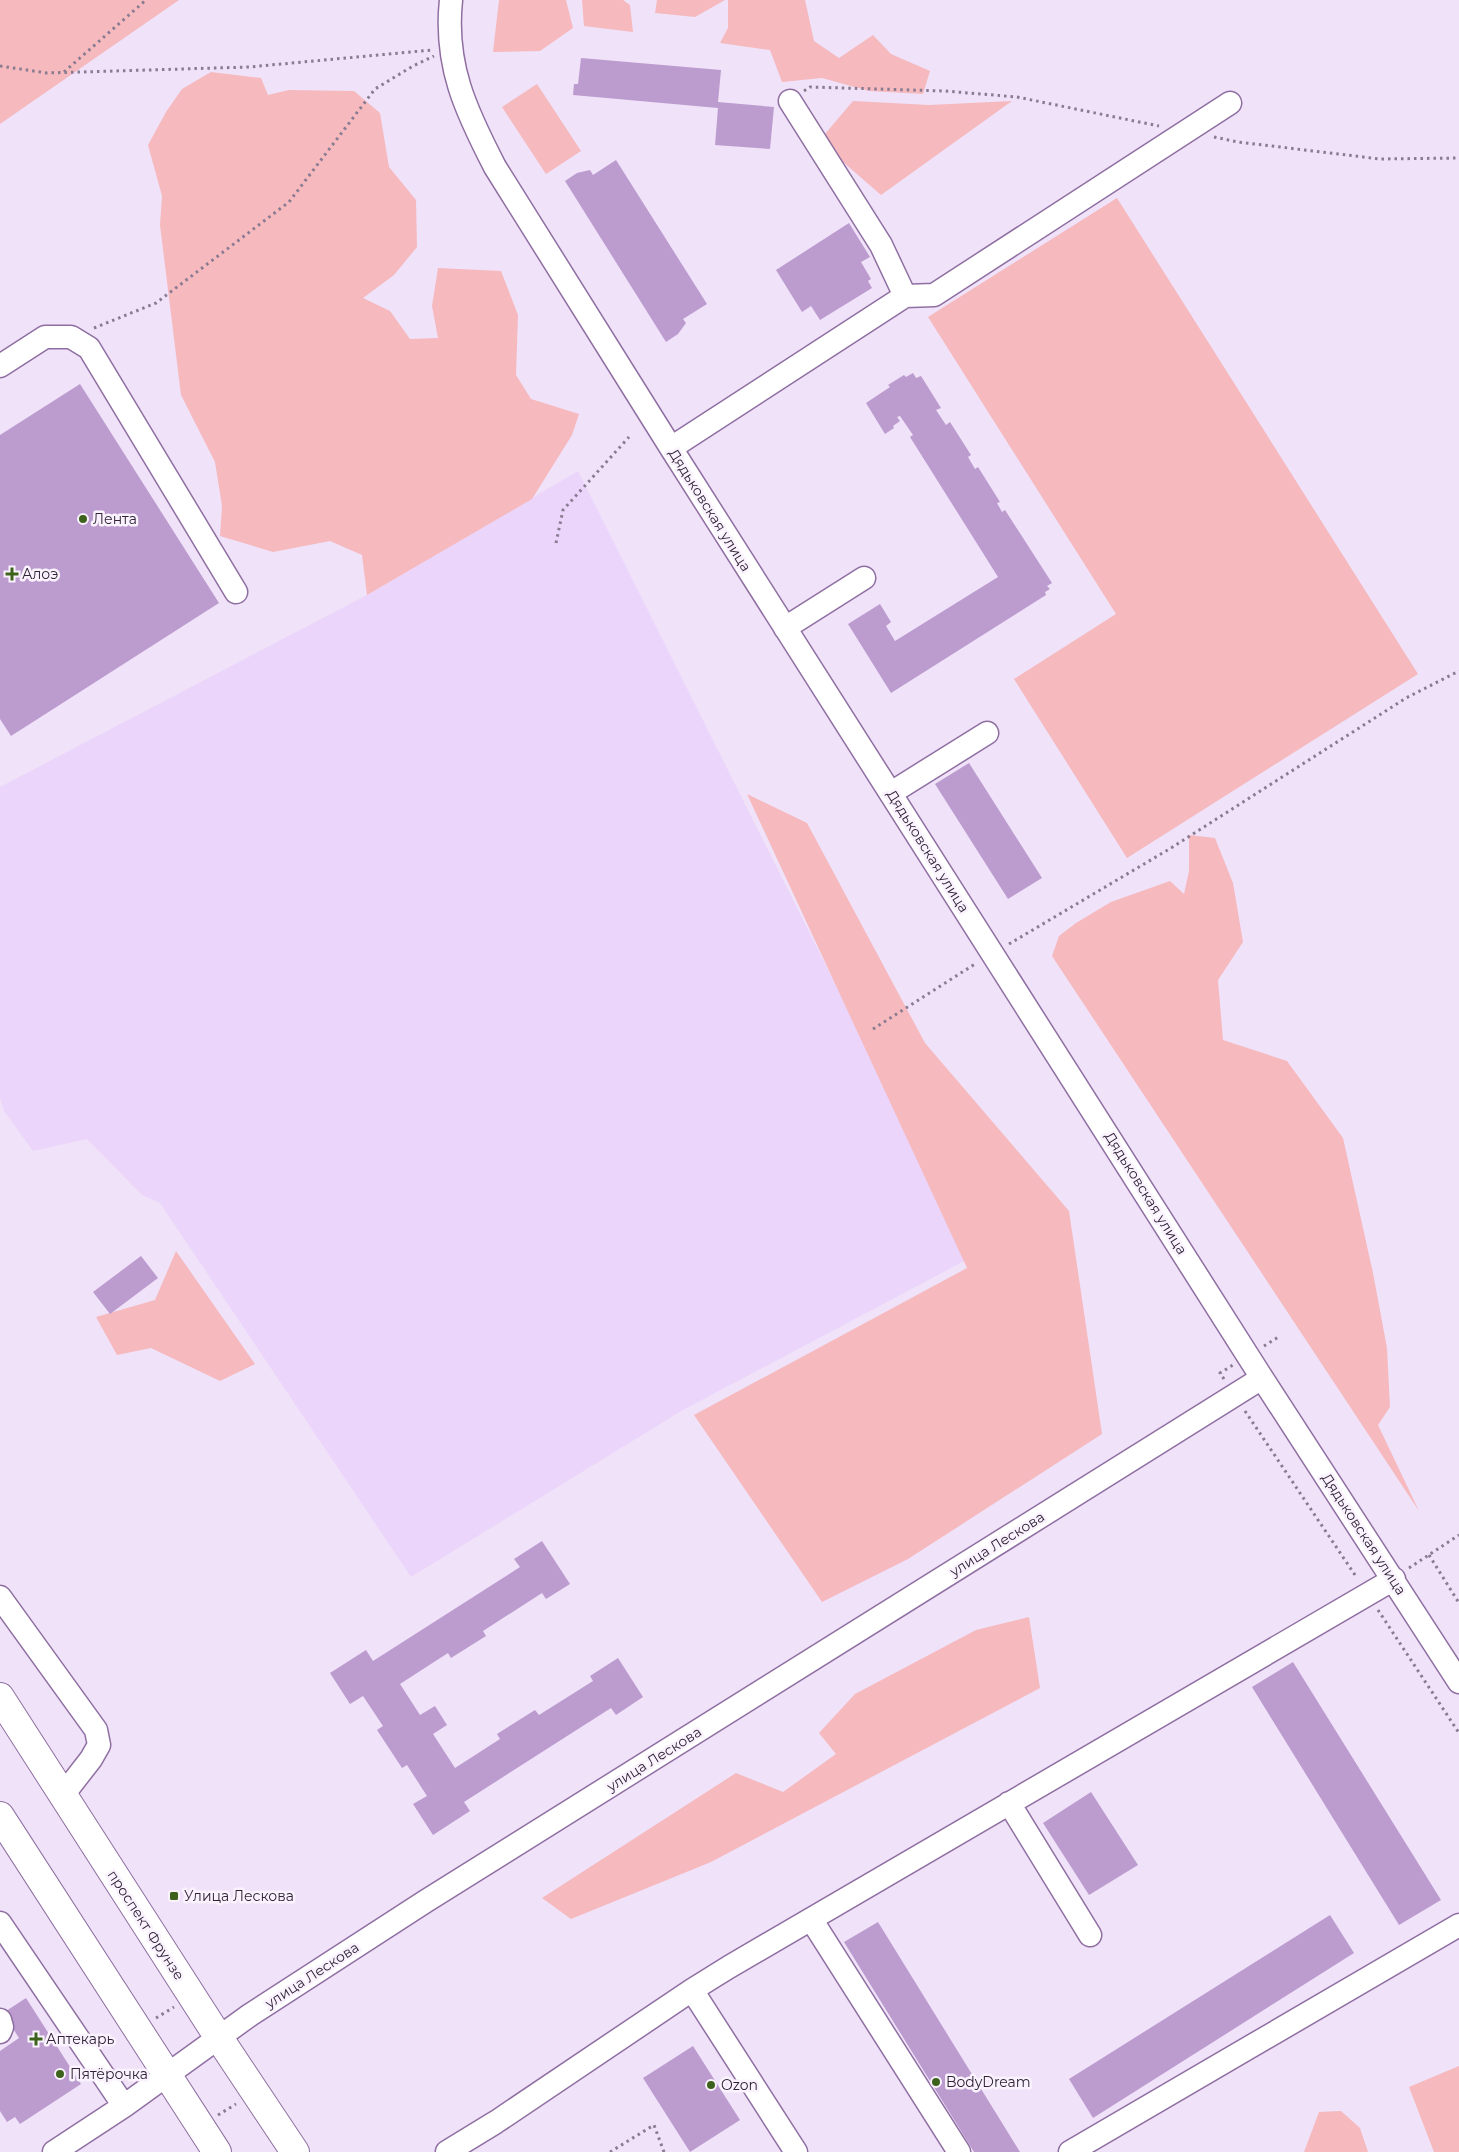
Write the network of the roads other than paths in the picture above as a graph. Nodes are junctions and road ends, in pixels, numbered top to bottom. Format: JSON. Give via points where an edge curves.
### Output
{"nodes":[{"id":1,"x":451,"y":0,"type":"edge"},
{"id":2,"x":790,"y":101,"type":"road end"},
{"id":3,"x":1230,"y":103,"type":"dead end"},
{"id":4,"x":905,"y":296,"type":"junction"},
{"id":5,"x":0,"y":366,"type":"edge"},
{"id":6,"x":671,"y":448,"type":"junction"},
{"id":7,"x":864,"y":578,"type":"dead end"},
{"id":8,"x":236,"y":592,"type":"dead end"},
{"id":9,"x":785,"y":628,"type":"junction"},
{"id":10,"x":987,"y":733,"type":"dead end"},
{"id":11,"x":891,"y":793,"type":"junction"},
{"id":12,"x":1262,"y":1378,"type":"junction"},
{"id":13,"x":1394,"y":1579,"type":"junction"},
{"id":14,"x":0,"y":1597,"type":"edge"},
{"id":15,"x":1459,"y":1682,"type":"edge"},
{"id":16,"x":0,"y":1697,"type":"edge"},
{"id":17,"x":63,"y":1795,"type":"junction"},
{"id":18,"x":1009,"y":1804,"type":"junction"},
{"id":19,"x":1,"y":1820,"type":"edge"},
{"id":20,"x":811,"y":1919,"type":"junction"},
{"id":21,"x":0,"y":1923,"type":"edge"},
{"id":22,"x":1459,"y":1925,"type":"edge"},
{"id":23,"x":1090,"y":1935,"type":"dead end"},
{"id":24,"x":692,"y":1990,"type":"junction"},
{"id":25,"x":0,"y":2020,"type":"edge"},
{"id":26,"x":0,"y":2032,"type":"edge"},
{"id":27,"x":219,"y":2038,"type":"junction"},
{"id":28,"x":167,"y":2076,"type":"junction"},
{"id":29,"x":124,"y":2106,"type":"junction"},
{"id":30,"x":54,"y":2152,"type":"edge"},
{"id":31,"x":217,"y":2152,"type":"edge"},
{"id":32,"x":295,"y":2152,"type":"edge"},
{"id":33,"x":447,"y":2152,"type":"edge"},
{"id":34,"x":796,"y":2152,"type":"edge"},
{"id":35,"x":959,"y":2152,"type":"edge"},
{"id":36,"x":1070,"y":2152,"type":"edge"}],
"edges":[{"from":1,"to":6,"type":"street","name":"Дядьковская улица","via":[[450,48],[458,85],[474,125],[495,167]]},
{"from":2,"to":4,"type":"street","via":[[881,245]]},
{"from":3,"to":4,"type":"street","via":[[934,295]]},
{"from":4,"to":6,"type":"street"},
{"from":5,"to":8,"type":"street","via":[[46,337],[71,337],[89,348]]},
{"from":6,"to":9,"type":"street","name":"Дядьковская улица"},
{"from":7,"to":9,"type":"street"},
{"from":9,"to":11,"type":"street","name":"Дядьковская улица"},
{"from":10,"to":11,"type":"street"},
{"from":11,"to":12,"type":"street","name":"Дядьковская улица"},
{"from":12,"to":13,"type":"street","name":"Дядьковская улица"},
{"from":12,"to":27,"type":"street","name":"улица Лескова","via":[[426,1901]]},
{"from":13,"to":15,"type":"street","name":"Дядьковская улица"},
{"from":13,"to":18,"type":"street"},
{"from":14,"to":17,"type":"street","via":[[96,1730],[99,1745]]},
{"from":16,"to":17,"type":"main road","name":"проспект Фрунзе"},
{"from":17,"to":27,"type":"main road","name":"проспект Фрунзе"},
{"from":18,"to":20,"type":"street"},
{"from":18,"to":23,"type":"street"},
{"from":19,"to":28,"type":"main road"},
{"from":20,"to":24,"type":"street"},
{"from":20,"to":35,"type":"street"},
{"from":21,"to":29,"type":"street"},
{"from":22,"to":36,"type":"street"},
{"from":24,"to":33,"type":"street"},
{"from":24,"to":34,"type":"street"},
{"from":25,"to":26,"type":"street"},
{"from":27,"to":28,"type":"street","name":"улица Лескова"},
{"from":27,"to":32,"type":"main road","name":"проспект Фрунзе"},
{"from":28,"to":29,"type":"street","name":"улица Лескова"},
{"from":28,"to":31,"type":"main road"},
{"from":29,"to":30,"type":"street","name":"улица Лескова"}]}
